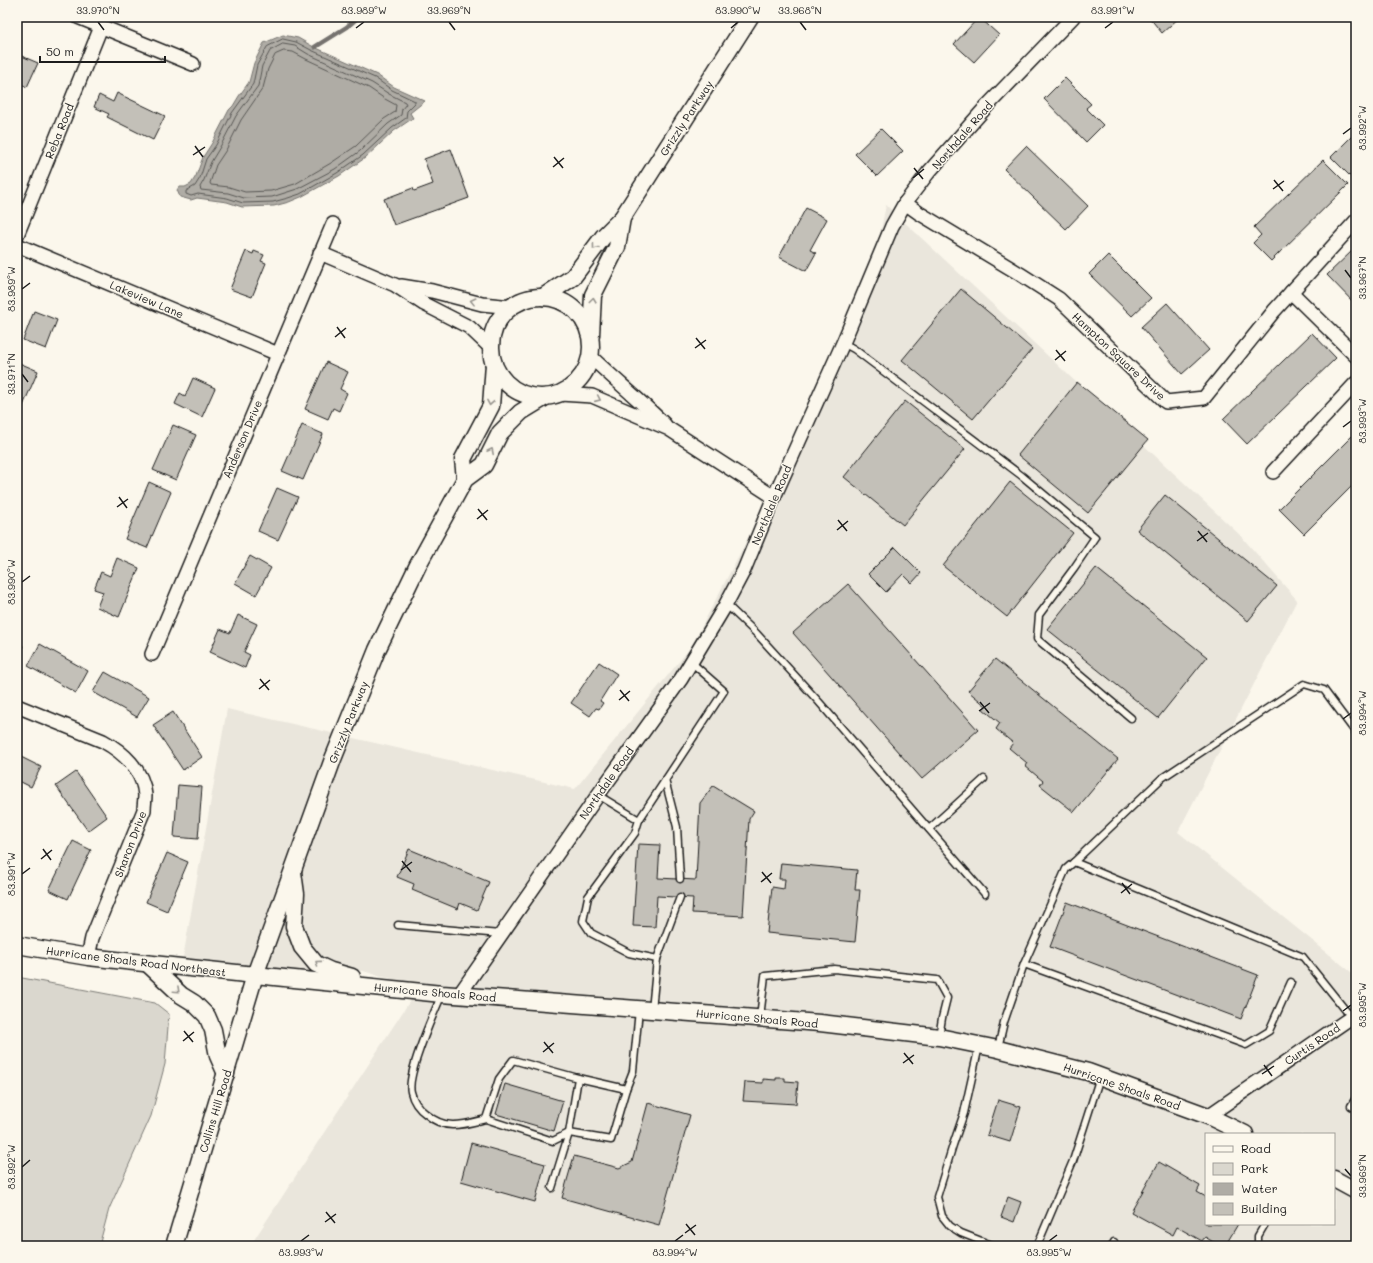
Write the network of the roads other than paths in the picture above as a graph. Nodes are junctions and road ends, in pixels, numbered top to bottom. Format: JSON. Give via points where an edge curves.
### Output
{"nodes":[{"id":1,"x":78,"y":17,"type":"edge"},
{"id":2,"x":750,"y":17,"type":"edge"},
{"id":3,"x":1073,"y":17,"type":"edge"},
{"id":4,"x":101,"y":26,"type":"junction"},
{"id":5,"x":193,"y":64,"type":"dead end"},
{"id":6,"x":905,"y":203,"type":"junction"},
{"id":7,"x":622,"y":218,"type":"junction"},
{"id":8,"x":1356,"y":221,"type":"edge"},
{"id":9,"x":333,"y":224,"type":"dead end"},
{"id":10,"x":17,"y":235,"type":"edge"},
{"id":11,"x":17,"y":245,"type":"edge"},
{"id":12,"x":320,"y":253,"type":"junction"},
{"id":13,"x":395,"y":285,"type":"junction"},
{"id":14,"x":1291,"y":292,"type":"junction"},
{"id":15,"x":543,"y":297,"type":"junction"},
{"id":16,"x":512,"y":306,"type":"junction"},
{"id":17,"x":590,"y":339,"type":"junction"},
{"id":18,"x":843,"y":343,"type":"junction"},
{"id":19,"x":491,"y":348,"type":"junction"},
{"id":20,"x":278,"y":354,"type":"junction"},
{"id":21,"x":590,"y":356,"type":"junction"},
{"id":22,"x":1356,"y":356,"type":"edge"},
{"id":23,"x":494,"y":364,"type":"junction"},
{"id":24,"x":1356,"y":383,"type":"edge"},
{"id":25,"x":560,"y":394,"type":"junction"},
{"id":26,"x":544,"y":398,"type":"junction"},
{"id":27,"x":669,"y":429,"type":"junction"},
{"id":28,"x":1273,"y":472,"type":"dead end"},
{"id":29,"x":465,"y":479,"type":"junction"},
{"id":30,"x":774,"y":497,"type":"junction"},
{"id":31,"x":725,"y":606,"type":"junction"},
{"id":32,"x":152,"y":654,"type":"dead end"},
{"id":33,"x":691,"y":662,"type":"junction"},
{"id":34,"x":17,"y":706,"type":"edge"},
{"id":35,"x":1131,"y":718,"type":"dead end"},
{"id":36,"x":1356,"y":733,"type":"edge"},
{"id":37,"x":984,"y":779,"type":"dead end"},
{"id":38,"x":665,"y":780,"type":"junction"},
{"id":39,"x":598,"y":795,"type":"junction"},
{"id":40,"x":639,"y":820,"type":"junction"},
{"id":41,"x":929,"y":829,"type":"junction"},
{"id":42,"x":1074,"y":862,"type":"junction"},
{"id":43,"x":293,"y":868,"type":"junction"},
{"id":44,"x":680,"y":879,"type":"dead end"},
{"id":45,"x":985,"y":894,"type":"dead end"},
{"id":46,"x":680,"y":897,"type":"dead end"},
{"id":47,"x":398,"y":925,"type":"dead end"},
{"id":48,"x":500,"y":934,"type":"junction"},
{"id":49,"x":17,"y":945,"type":"edge"},
{"id":50,"x":88,"y":957,"type":"junction"},
{"id":51,"x":657,"y":959,"type":"junction"},
{"id":52,"x":148,"y":964,"type":"junction"},
{"id":53,"x":1024,"y":964,"type":"junction"},
{"id":54,"x":255,"y":975,"type":"junction"},
{"id":55,"x":1291,"y":982,"type":"dead end"},
{"id":56,"x":365,"y":986,"type":"junction"},
{"id":57,"x":442,"y":994,"type":"junction"},
{"id":58,"x":459,"y":995,"type":"junction"},
{"id":59,"x":646,"y":1009,"type":"junction"},
{"id":60,"x":1354,"y":1016,"type":"edge"},
{"id":61,"x":760,"y":1018,"type":"junction"},
{"id":62,"x":939,"y":1037,"type":"junction"},
{"id":63,"x":980,"y":1046,"type":"junction"},
{"id":64,"x":998,"y":1049,"type":"junction"},
{"id":65,"x":226,"y":1074,"type":"junction"},
{"id":66,"x":1100,"y":1077,"type":"junction"},
{"id":67,"x":578,"y":1078,"type":"junction"},
{"id":68,"x":626,"y":1089,"type":"junction"},
{"id":69,"x":1356,"y":1098,"type":"edge"},
{"id":70,"x":1353,"y":1108,"type":"edge"},
{"id":71,"x":1208,"y":1116,"type":"junction"},
{"id":72,"x":486,"y":1119,"type":"junction"},
{"id":73,"x":568,"y":1133,"type":"junction"},
{"id":74,"x":1242,"y":1133,"type":"edge"},
{"id":75,"x":1335,"y":1180,"type":"edge"},
{"id":76,"x":552,"y":1188,"type":"dead end"},
{"id":77,"x":1356,"y":1191,"type":"edge"},
{"id":78,"x":1264,"y":1225,"type":"edge"},
{"id":79,"x":174,"y":1246,"type":"edge"},
{"id":80,"x":994,"y":1246,"type":"edge"},
{"id":81,"x":1037,"y":1246,"type":"edge"},
{"id":82,"x":1258,"y":1246,"type":"edge"}],
"edges":[{"from":1,"to":4,"type":"street"},
{"from":2,"to":7,"type":"street","name":"Grizzly Parkway"},
{"from":3,"to":6,"type":"street","name":"Northdale Road","via":[[986,107]]},
{"from":4,"to":5,"type":"street"},
{"from":4,"to":10,"type":"street","name":"Reba Road"},
{"from":6,"to":14,"type":"street","name":"Hampton Square Drive","via":[[1059,299],[1166,402],[1204,398]]},
{"from":6,"to":18,"type":"street","name":"Northdale Road","via":[[892,226]]},
{"from":7,"to":15,"type":"street","name":"Grizzly Parkway","one_way":true,"via":[[603,237],[573,276]]},
{"from":17,"to":7,"type":"street","name":"Grizzly Parkway","one_way":true,"via":[[593,295],[617,247]]},
{"from":8,"to":14,"type":"street","name":"Hampton Square Drive"},
{"from":9,"to":12,"type":"street","name":"Anderson Drive"},
{"from":11,"to":20,"type":"street","name":"Lakeview Lane"},
{"from":12,"to":13,"type":"street"},
{"from":12,"to":20,"type":"street","name":"Anderson Drive"},
{"from":16,"to":13,"type":"street","one_way":true,"via":[[482,304],[432,291]]},
{"from":13,"to":19,"type":"street","via":[[424,304],[470,328]]},
{"from":14,"to":22,"type":"street"},
{"from":15,"to":16,"type":"street","via":[[526,299]]},
{"from":15,"to":17,"type":"street","via":[[559,301],[574,310],[585,323]]},
{"from":16,"to":19,"type":"street","via":[[500,318],[493,332]]},
{"from":17,"to":21,"type":"street"},
{"from":18,"to":30,"type":"street","name":"Northdale Road"},
{"from":18,"to":35,"type":"lane","via":[[1022,476],[1095,537],[1039,616],[1037,639]]},
{"from":19,"to":23,"type":"street"},
{"from":20,"to":32,"type":"street","name":"Anderson Drive"},
{"from":21,"to":25,"type":"street","via":[[585,372],[574,385]]},
{"from":21,"to":27,"type":"street"},
{"from":23,"to":26,"type":"street","via":[[501,378],[513,389],[528,396]]},
{"from":23,"to":29,"type":"street","one_way":true,"via":[[490,406],[463,458]]},
{"from":24,"to":28,"type":"street"},
{"from":25,"to":26,"type":"street"},
{"from":25,"to":27,"type":"street","one_way":true,"via":[[592,396]]},
{"from":29,"to":26,"type":"street","name":"Grizzly Parkway","one_way":true,"via":[[484,465],[500,433],[521,412]]},
{"from":27,"to":30,"type":"street"},
{"from":29,"to":43,"type":"street","name":"Grizzly Parkway","via":[[418,565],[377,650]]},
{"from":30,"to":31,"type":"street","name":"Northdale Road","via":[[744,570]]},
{"from":31,"to":33,"type":"street","name":"Northdale Road"},
{"from":31,"to":41,"type":"lane","via":[[757,634]]},
{"from":33,"to":38,"type":"lane","via":[[724,691]]},
{"from":33,"to":39,"type":"street","name":"Northdale Road"},
{"from":34,"to":50,"type":"street","name":"Sharon Drive","via":[[115,748],[129,760],[140,778],[145,795],[144,810],[92,938]]},
{"from":36,"to":42,"type":"lane","via":[[1324,690],[1304,684],[1162,778]]},
{"from":37,"to":41,"type":"lane"},
{"from":38,"to":40,"type":"lane"},
{"from":38,"to":44,"type":"lane","via":[[677,827]]},
{"from":39,"to":40,"type":"lane"},
{"from":39,"to":48,"type":"street","name":"Northdale Road"},
{"from":40,"to":51,"type":"lane","via":[[635,833],[588,897],[583,922],[591,933],[629,953]]},
{"from":41,"to":45,"type":"lane"},
{"from":42,"to":53,"type":"lane","via":[[1066,869]]},
{"from":42,"to":60,"type":"lane","via":[[1303,957]]},
{"from":43,"to":54,"type":"street","name":"Grizzly Parkway"},
{"from":56,"to":43,"type":"street","one_way":true,"via":[[353,978],[316,964],[302,947],[294,926],[296,894]]},
{"from":46,"to":51,"type":"lane"},
{"from":47,"to":48,"type":"lane"},
{"from":48,"to":58,"type":"street","name":"Northdale Road"},
{"from":49,"to":50,"type":"street","name":"Hurricane Shoals Road Northeast"},
{"from":50,"to":52,"type":"street","name":"Hurricane Shoals Road Northeast"},
{"from":51,"to":59,"type":"lane"},
{"from":52,"to":54,"type":"street","name":"Hurricane Shoals Road Northeast"},
{"from":52,"to":65,"type":"street","one_way":true,"via":[[207,1016]]},
{"from":53,"to":55,"type":"lane","via":[[1246,1045],[1269,1031]]},
{"from":53,"to":64,"type":"lane","via":[[1004,1022]]},
{"from":54,"to":56,"type":"street","name":"Hurricane Shoals Road"},
{"from":54,"to":65,"type":"street","name":"Collins Hill Road"},
{"from":56,"to":57,"type":"street","name":"Hurricane Shoals Road"},
{"from":57,"to":58,"type":"street","name":"Hurricane Shoals Road"},
{"from":57,"to":72,"type":"lane","via":[[412,1071],[410,1091],[419,1109],[445,1126]]},
{"from":58,"to":59,"type":"street","name":"Hurricane Shoals Road"},
{"from":59,"to":61,"type":"street","name":"Hurricane Shoals Road"},
{"from":59,"to":68,"type":"lane","via":[[633,1071]]},
{"from":60,"to":71,"type":"street","name":"Curtis Road"},
{"from":61,"to":62,"type":"street","name":"Hurricane Shoals Road"},
{"from":61,"to":62,"type":"lane","via":[[765,976],[834,969],[936,980],[947,998]]},
{"from":62,"to":63,"type":"street","name":"Hurricane Shoals Road"},
{"from":63,"to":64,"type":"street","name":"Hurricane Shoals Road"},
{"from":63,"to":80,"type":"lane","via":[[964,1113],[937,1197],[942,1216],[950,1226]]},
{"from":64,"to":66,"type":"street","name":"Hurricane Shoals Road"},
{"from":65,"to":79,"type":"street","name":"Collins Hill Road"},
{"from":66,"to":71,"type":"street","name":"Hurricane Shoals Road"},
{"from":66,"to":81,"type":"lane","via":[[1072,1161]]},
{"from":67,"to":68,"type":"lane"},
{"from":67,"to":72,"type":"lane","via":[[513,1060],[499,1079]]},
{"from":67,"to":73,"type":"lane"},
{"from":68,"to":73,"type":"lane","via":[[611,1140]]},
{"from":69,"to":70,"type":"lane"},
{"from":71,"to":74,"type":"street","name":"Hurricane Shoals Road"},
{"from":72,"to":73,"type":"lane","via":[[553,1141]]},
{"from":73,"to":76,"type":"lane"},
{"from":75,"to":77,"type":"street"},
{"from":78,"to":82,"type":"lane","via":[[1258,1236]]}]}
